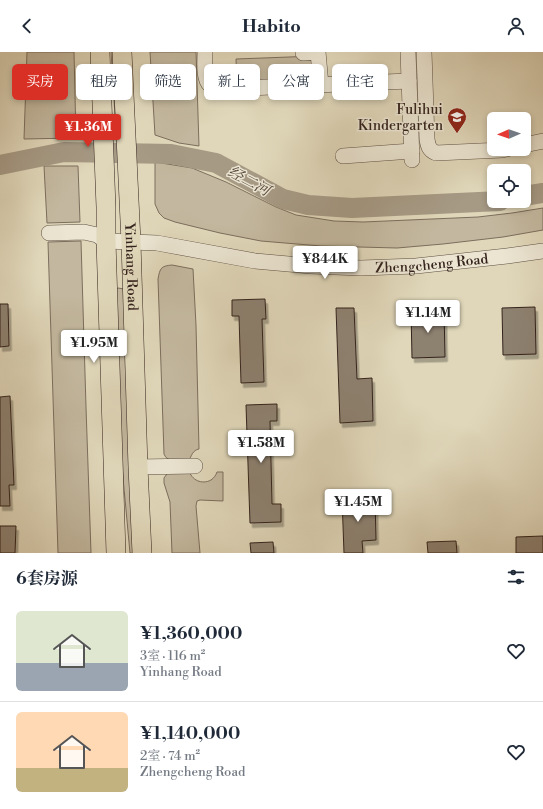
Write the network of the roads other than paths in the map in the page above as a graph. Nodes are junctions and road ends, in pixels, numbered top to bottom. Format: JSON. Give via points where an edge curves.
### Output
{"nodes":[{"id":1,"x":100,"y":52,"type":"edge"},
{"id":2,"x":122,"y":52,"type":"edge"},
{"id":3,"x":204,"y":52,"type":"edge"},
{"id":4,"x":303,"y":52,"type":"edge"},
{"id":5,"x":408,"y":52,"type":"edge"},
{"id":6,"x":424,"y":52,"type":"edge"},
{"id":7,"x":319,"y":64,"type":"edge"},
{"id":8,"x":409,"y":81,"type":"junction"},
{"id":9,"x":324,"y":85,"type":"edge"},
{"id":10,"x":268,"y":87,"type":"edge"},
{"id":11,"x":543,"y":140,"type":"edge"},
{"id":12,"x":531,"y":143,"type":"edge"},
{"id":13,"x":487,"y":151,"type":"edge"},
{"id":14,"x":342,"y":156,"type":"dead end"},
{"id":15,"x":49,"y":233,"type":"dead end"},
{"id":16,"x":106,"y":241,"type":"junction"},
{"id":17,"x":131,"y":242,"type":"junction"},
{"id":18,"x":543,"y":251,"type":"edge"},
{"id":19,"x":195,"y":466,"type":"dead end"},
{"id":20,"x":138,"y":467,"type":"junction"},
{"id":21,"x":116,"y":553,"type":"edge"},
{"id":22,"x":142,"y":553,"type":"edge"}],
"edges":[{"from":1,"to":16,"type":"main road","name":"Yinhang Road"},
{"from":2,"to":17,"type":"main road","name":"Yinhang Road"},
{"from":3,"to":10,"type":"street","via":[[206,79],[208,84],[215,88]]},
{"from":4,"to":7,"type":"street","via":[[318,52]]},
{"from":5,"to":8,"type":"street"},
{"from":6,"to":13,"type":"street","via":[[429,148],[436,153]]},
{"from":8,"to":9,"type":"street"},
{"from":8,"to":14,"type":"street","via":[[412,155]]},
{"from":11,"to":12,"type":"street"},
{"from":15,"to":16,"type":"street","via":[[84,232],[97,235]]},
{"from":16,"to":17,"type":"street","name":"Zhengcheng Road"},
{"from":16,"to":21,"type":"main road","name":"Yinhang Road"},
{"from":17,"to":18,"type":"street","name":"Zhengcheng Road","via":[[157,243],[255,261],[361,268],[416,266]]},
{"from":17,"to":20,"type":"main road","name":"Yinhang Road"},
{"from":19,"to":20,"type":"street"},
{"from":20,"to":22,"type":"main road","name":"Yinhang Road"}]}
